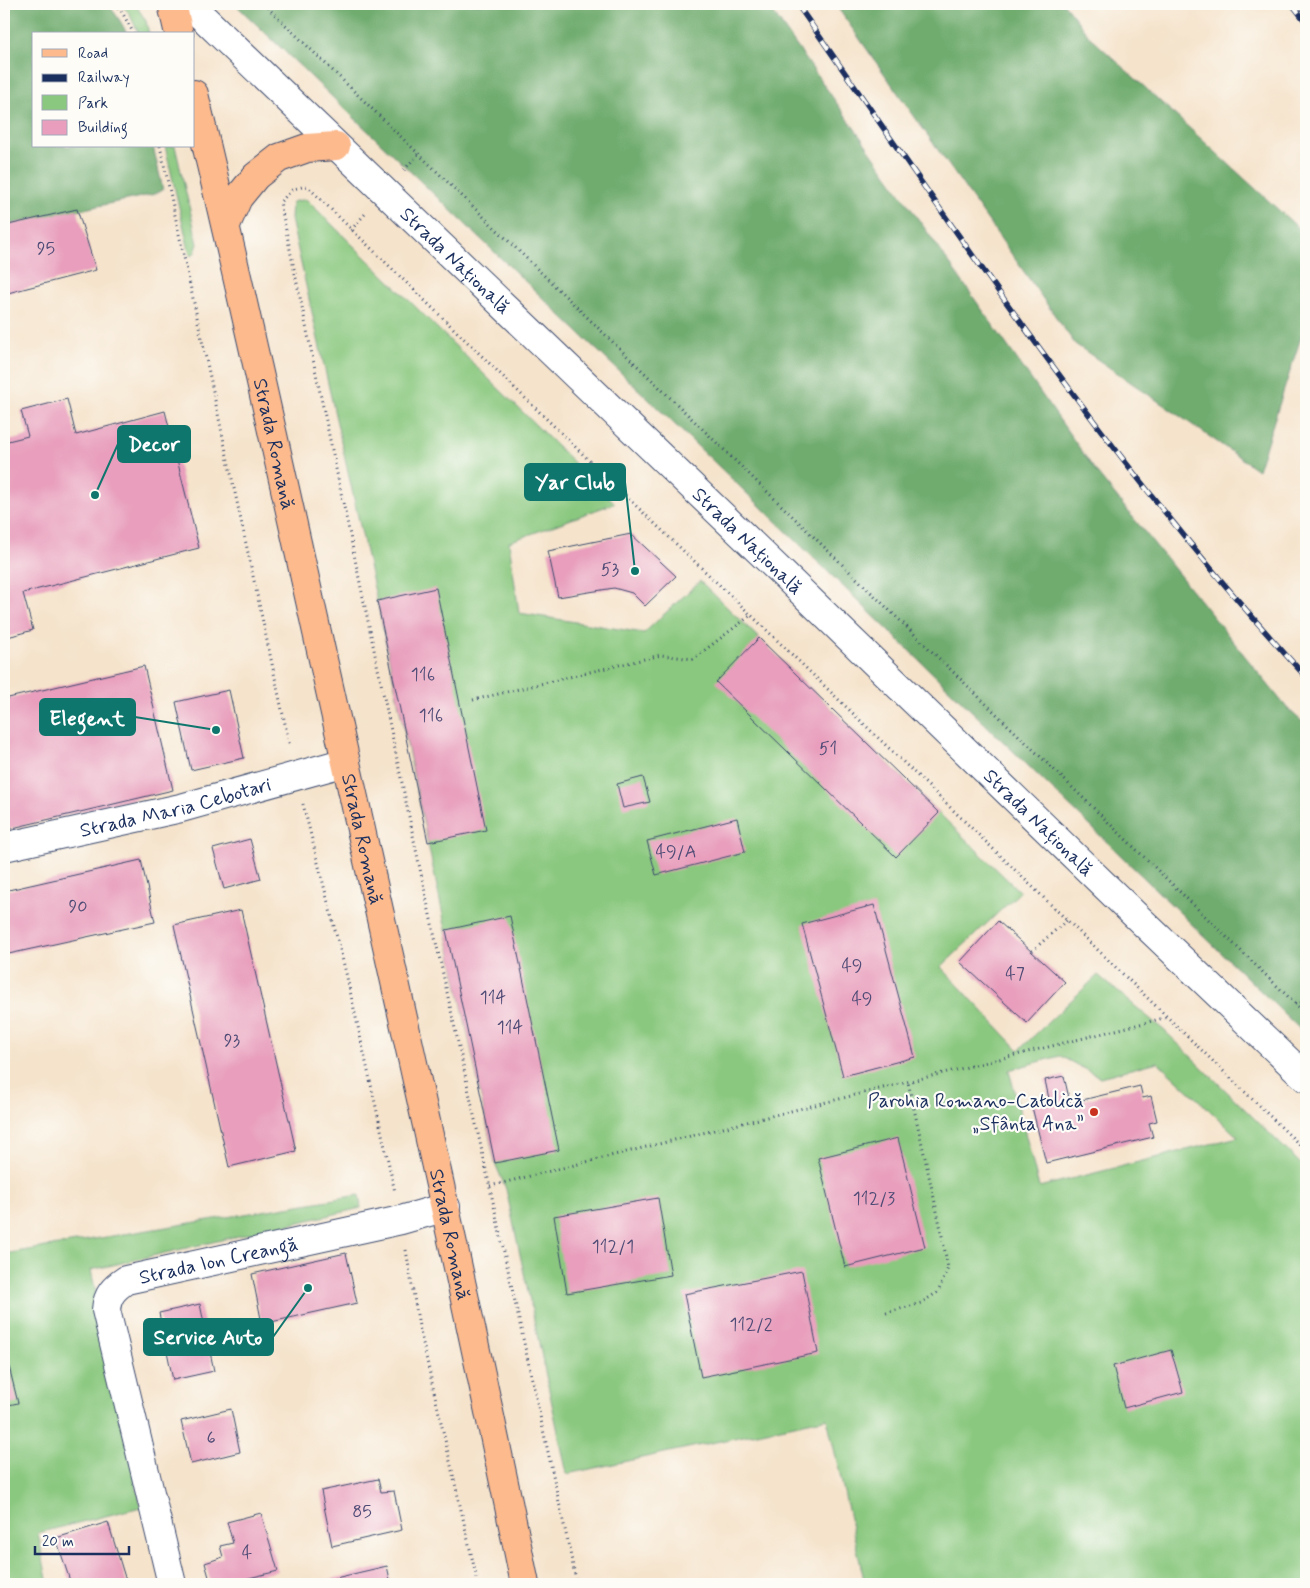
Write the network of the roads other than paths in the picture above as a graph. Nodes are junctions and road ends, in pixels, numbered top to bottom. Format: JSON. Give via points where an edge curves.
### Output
{"nodes":[{"id":1,"x":172,"y":4,"type":"edge"},
{"id":2,"x":189,"y":4,"type":"edge"},
{"id":3,"x":179,"y":32,"type":"edge"},
{"id":4,"x":195,"y":98,"type":"edge"},
{"id":5,"x":336,"y":146,"type":"junction"},
{"id":6,"x":226,"y":225,"type":"junction"},
{"id":7,"x":346,"y":762,"type":"junction"},
{"id":8,"x":4,"y":848,"type":"edge"},
{"id":9,"x":1306,"y":1078,"type":"edge"},
{"id":10,"x":446,"y":1207,"type":"junction"},
{"id":11,"x":172,"y":1584,"type":"edge"},
{"id":12,"x":525,"y":1584,"type":"edge"}],
"edges":[{"from":1,"to":3,"type":"main road"},
{"from":2,"to":5,"type":"street","name":"Strada Națională"},
{"from":4,"to":6,"type":"main road","name":"Strada Romană"},
{"from":5,"to":6,"type":"main road","via":[[307,148],[279,158],[256,176],[238,198]]},
{"from":5,"to":9,"type":"street","name":"Strada Națională"},
{"from":6,"to":7,"type":"main road","name":"Strada Romană"},
{"from":7,"to":8,"type":"street","name":"Strada Maria Cebotari","via":[[181,808]]},
{"from":7,"to":10,"type":"main road","name":"Strada Romană"},
{"from":10,"to":11,"type":"street","name":"Strada Ion Creangă","via":[[401,1220],[126,1280],[113,1289],[106,1310]]},
{"from":10,"to":12,"type":"main road","name":"Strada Romană"}]}
